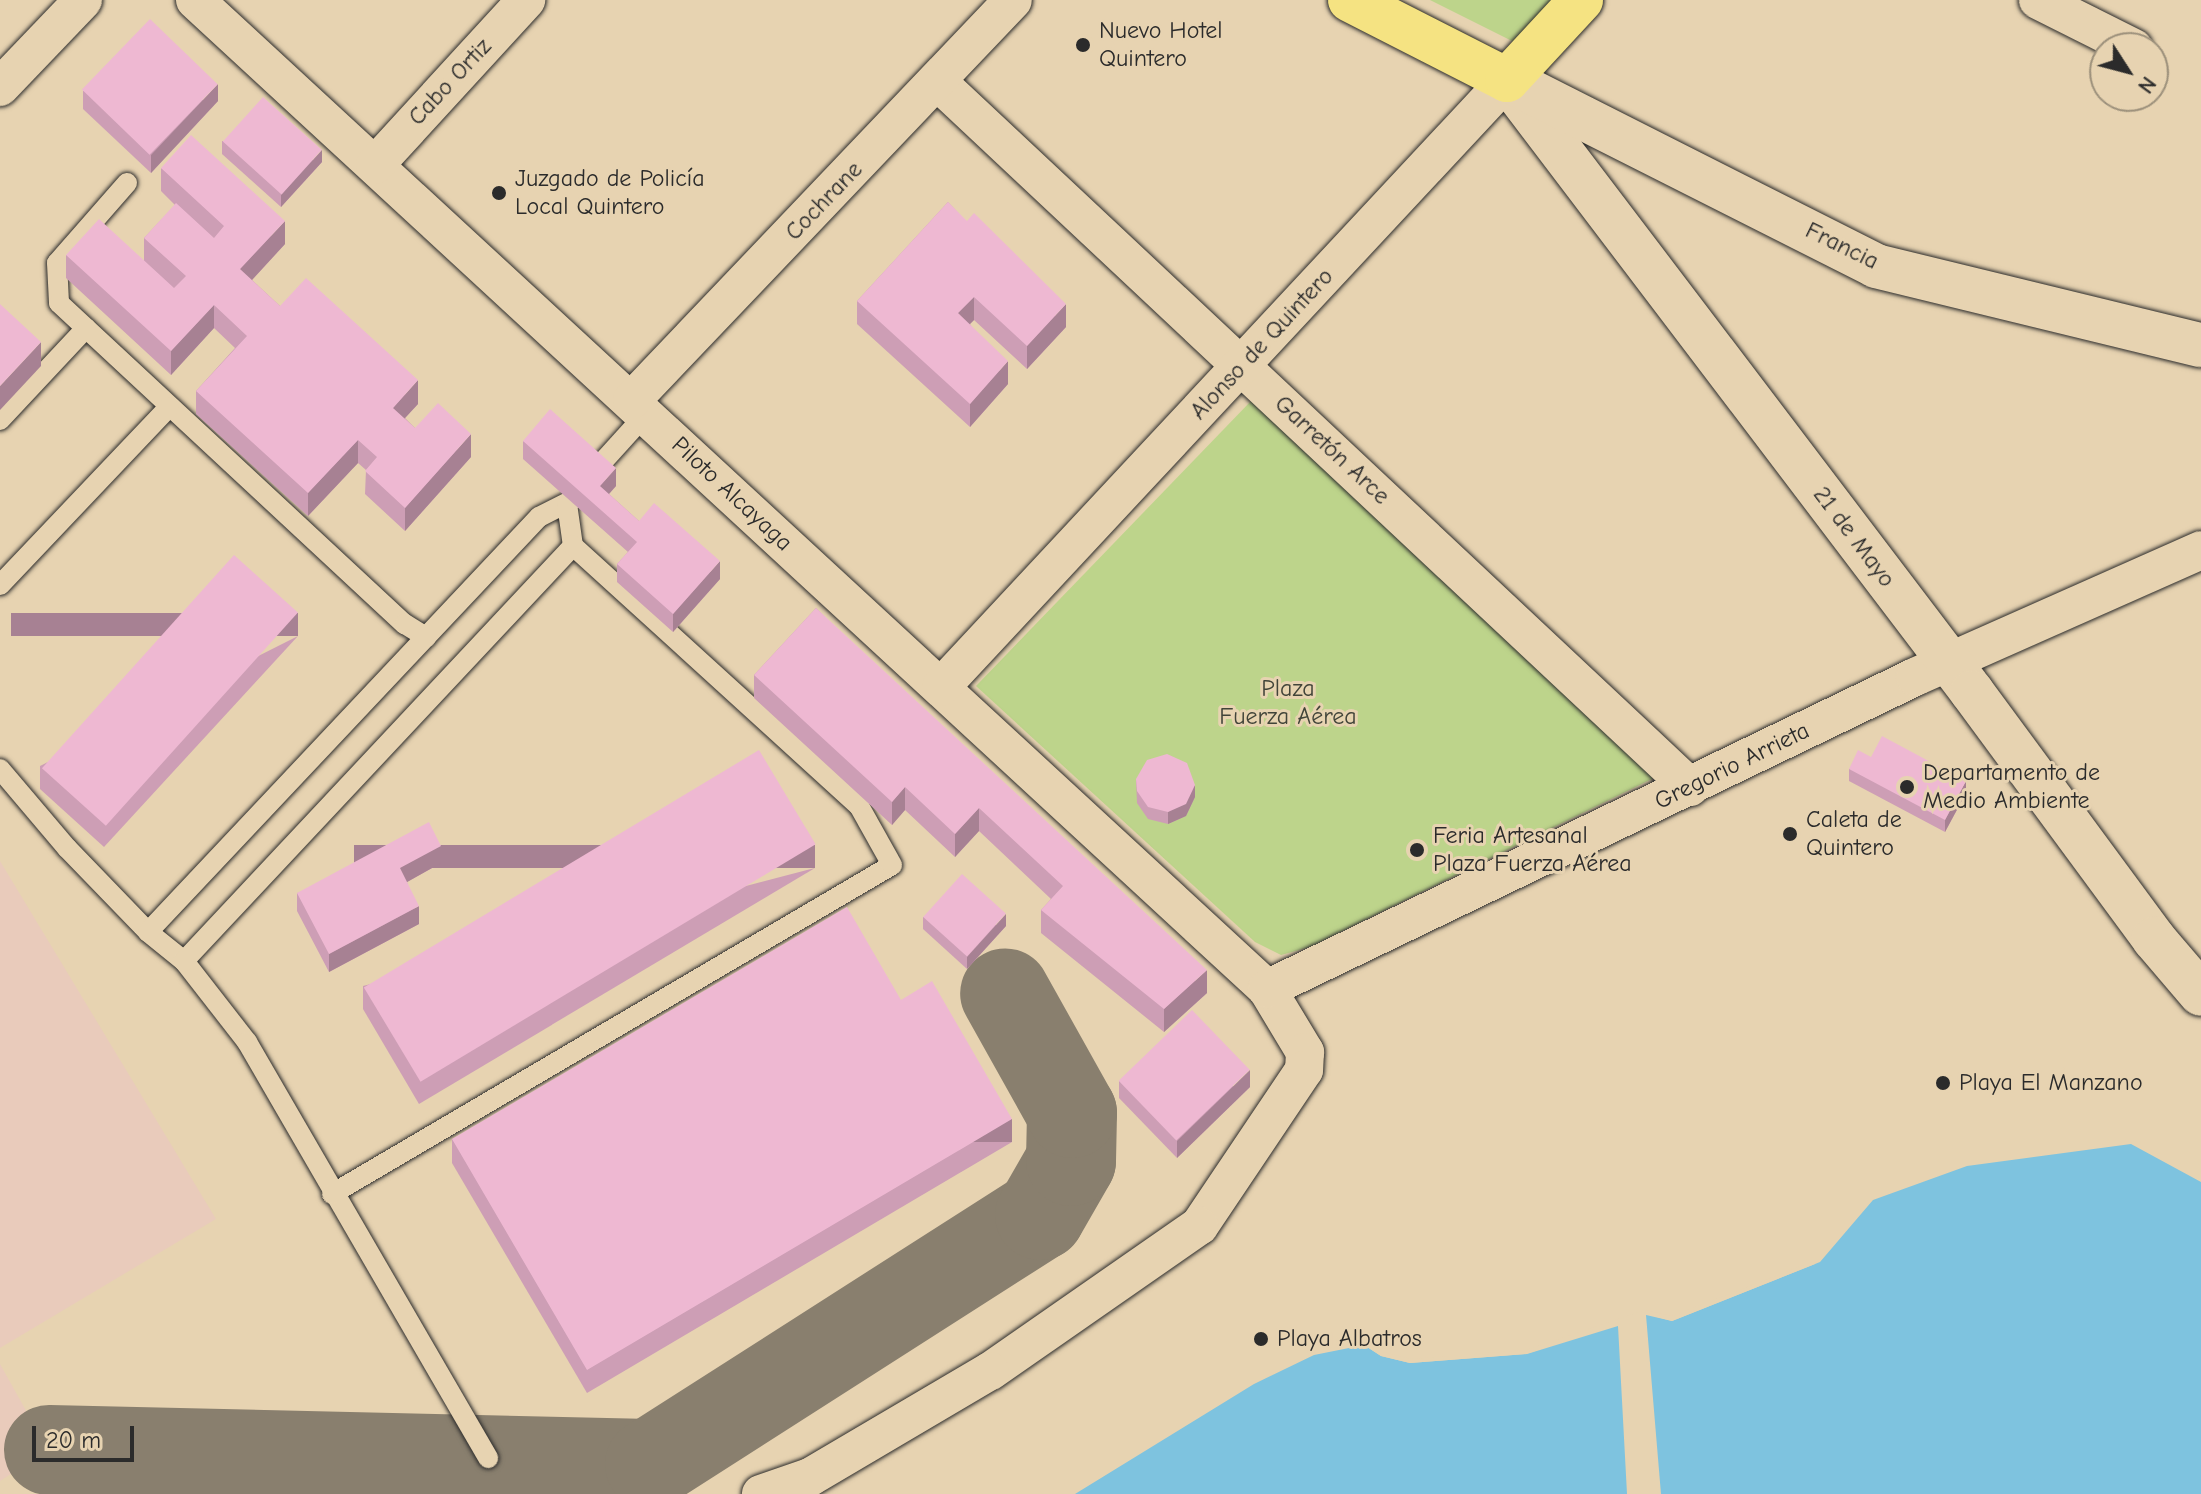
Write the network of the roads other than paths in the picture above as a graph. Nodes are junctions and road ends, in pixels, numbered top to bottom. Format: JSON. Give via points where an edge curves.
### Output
{"nodes":[{"id":1,"x":83,"y":0,"type":"edge"},
{"id":2,"x":195,"y":0,"type":"edge"},
{"id":3,"x":526,"y":0,"type":"edge"},
{"id":4,"x":1013,"y":0,"type":"edge"},
{"id":5,"x":1350,"y":0,"type":"edge"},
{"id":6,"x":1581,"y":0,"type":"edge"},
{"id":7,"x":2038,"y":0,"type":"edge"},
{"id":8,"x":2101,"y":32,"type":"edge"},
{"id":9,"x":1507,"y":80,"type":"junction"},
{"id":10,"x":938,"y":82,"type":"junction"},
{"id":11,"x":0,"y":87,"type":"edge"},
{"id":12,"x":375,"y":165,"type":"junction"},
{"id":13,"x":127,"y":183,"type":"dead end"},
{"id":14,"x":86,"y":328,"type":"junction"},
{"id":15,"x":2201,"y":345,"type":"edge"},
{"id":16,"x":1243,"y":366,"type":"junction"},
{"id":17,"x":169,"y":407,"type":"junction"},
{"id":18,"x":639,"y":407,"type":"junction"},
{"id":19,"x":0,"y":420,"type":"edge"},
{"id":20,"x":597,"y":468,"type":"edge"},
{"id":21,"x":573,"y":546,"type":"junction"},
{"id":22,"x":2196,"y":564,"type":"edge"},
{"id":23,"x":0,"y":585,"type":"edge"},
{"id":24,"x":426,"y":637,"type":"junction"},
{"id":25,"x":1950,"y":664,"type":"junction"},
{"id":26,"x":941,"y":687,"type":"junction"},
{"id":27,"x":0,"y":769,"type":"edge"},
{"id":28,"x":1690,"y":787,"type":"junction"},
{"id":29,"x":148,"y":932,"type":"junction"},
{"id":30,"x":184,"y":961,"type":"junction"},
{"id":31,"x":1267,"y":989,"type":"junction"},
{"id":32,"x":2201,"y":994,"type":"edge"},
{"id":33,"x":332,"y":1194,"type":"junction"},
{"id":34,"x":488,"y":1458,"type":"dead end"},
{"id":35,"x":761,"y":1494,"type":"edge"}],
"edges":[{"from":1,"to":11,"type":"street"},
{"from":2,"to":12,"type":"street","name":"Piloto Alcayaga"},
{"from":3,"to":12,"type":"street","name":"Cabo Ortiz"},
{"from":4,"to":10,"type":"street","name":"Cochrane"},
{"from":5,"to":9,"type":"main road"},
{"from":6,"to":9,"type":"main road","name":"Alonso de Quintero"},
{"from":7,"to":8,"type":"street"},
{"from":9,"to":15,"type":"street","name":"Francia","via":[[1876,266]]},
{"from":9,"to":16,"type":"street","name":"Alonso de Quintero"},
{"from":9,"to":25,"type":"street","name":"21 de Mayo"},
{"from":10,"to":16,"type":"street","name":"Garretón Arce"},
{"from":10,"to":18,"type":"street","name":"Cochrane"},
{"from":12,"to":18,"type":"street","name":"Piloto Alcayaga"},
{"from":13,"to":14,"type":"lane","via":[[57,263],[59,303]]},
{"from":14,"to":17,"type":"lane"},
{"from":14,"to":19,"type":"lane"},
{"from":16,"to":26,"type":"street","name":"Alonso de Quintero"},
{"from":16,"to":28,"type":"street","name":"Garretón Arce"},
{"from":17,"to":23,"type":"lane"},
{"from":17,"to":24,"type":"lane","via":[[405,624]]},
{"from":18,"to":20,"type":"lane"},
{"from":18,"to":26,"type":"street","name":"Piloto Alcayaga"},
{"from":21,"to":24,"type":"lane","via":[[568,502],[539,517]]},
{"from":21,"to":30,"type":"lane"},
{"from":21,"to":33,"type":"lane","via":[[859,806],[892,865]]},
{"from":22,"to":25,"type":"street","name":"Gregorio Arrieta"},
{"from":24,"to":29,"type":"lane"},
{"from":25,"to":28,"type":"street","name":"Gregorio Arrieta"},
{"from":25,"to":32,"type":"street","name":"21 de Mayo","via":[[2154,939]]},
{"from":26,"to":31,"type":"street","name":"Piloto Alcayaga"},
{"from":27,"to":29,"type":"lane"},
{"from":28,"to":31,"type":"street","name":"Gregorio Arrieta"},
{"from":29,"to":30,"type":"lane"},
{"from":30,"to":33,"type":"lane","via":[[247,1042]]},
{"from":31,"to":35,"type":"street","name":"Piloto Alcayaga","via":[[1305,1052],[1304,1070],[1199,1226],[990,1371],[810,1477]]},
{"from":33,"to":34,"type":"lane"}]}
